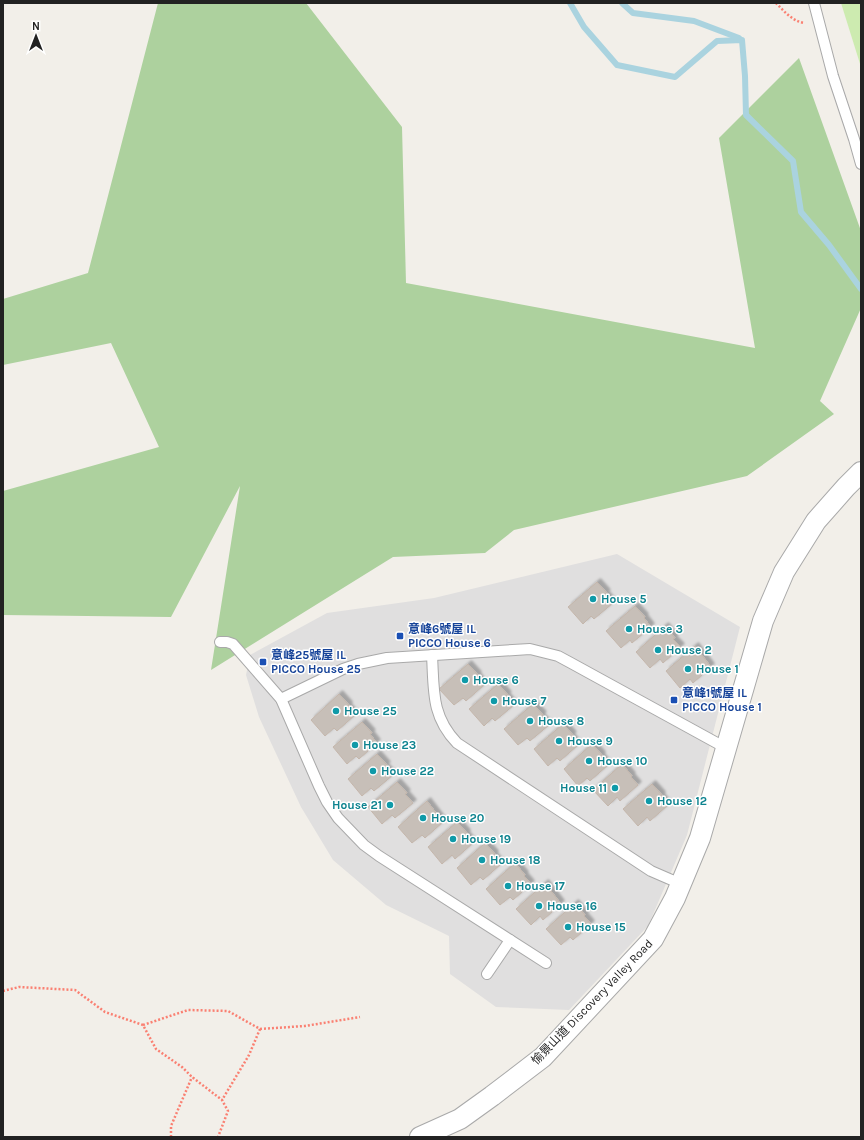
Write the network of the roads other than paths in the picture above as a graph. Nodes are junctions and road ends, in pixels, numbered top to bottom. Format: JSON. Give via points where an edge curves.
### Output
{"nodes":[{"id":1,"x":814,"y":3,"type":"edge"},
{"id":2,"x":861,"y":164,"type":"edge"},
{"id":3,"x":861,"y":472,"type":"edge"},
{"id":4,"x":220,"y":642,"type":"dead end"},
{"id":5,"x":432,"y":655,"type":"junction"},
{"id":6,"x":280,"y":700,"type":"junction"},
{"id":7,"x":726,"y":748,"type":"junction"},
{"id":8,"x":681,"y":884,"type":"junction"},
{"id":9,"x":510,"y":940,"type":"junction"},
{"id":10,"x":546,"y":963,"type":"dead end"},
{"id":11,"x":487,"y":974,"type":"dead end"},
{"id":12,"x":420,"y":1137,"type":"edge"}],
"edges":[{"from":1,"to":2,"type":"lane","via":[[833,76]]},
{"from":3,"to":7,"type":"street","name":"愉景山道 Discovery Valley Road","via":[[816,521],[784,572],[763,621]]},
{"from":4,"to":6,"type":"lane","via":[[233,644]]},
{"from":5,"to":6,"type":"lane","via":[[387,658],[358,664]]},
{"from":5,"to":7,"type":"lane","via":[[530,649],[558,656]]},
{"from":5,"to":8,"type":"lane","via":[[435,705],[446,730],[457,743],[651,872]]},
{"from":6,"to":9,"type":"lane","via":[[327,802],[350,832],[379,856]]},
{"from":7,"to":8,"type":"street","name":"愉景山道 Discovery Valley Road","via":[[700,838]]},
{"from":8,"to":12,"type":"street","name":"愉景山道 Discovery Valley Road","via":[[653,939],[543,1057],[460,1119]]},
{"from":9,"to":10,"type":"lane"},
{"from":9,"to":11,"type":"lane"}]}
